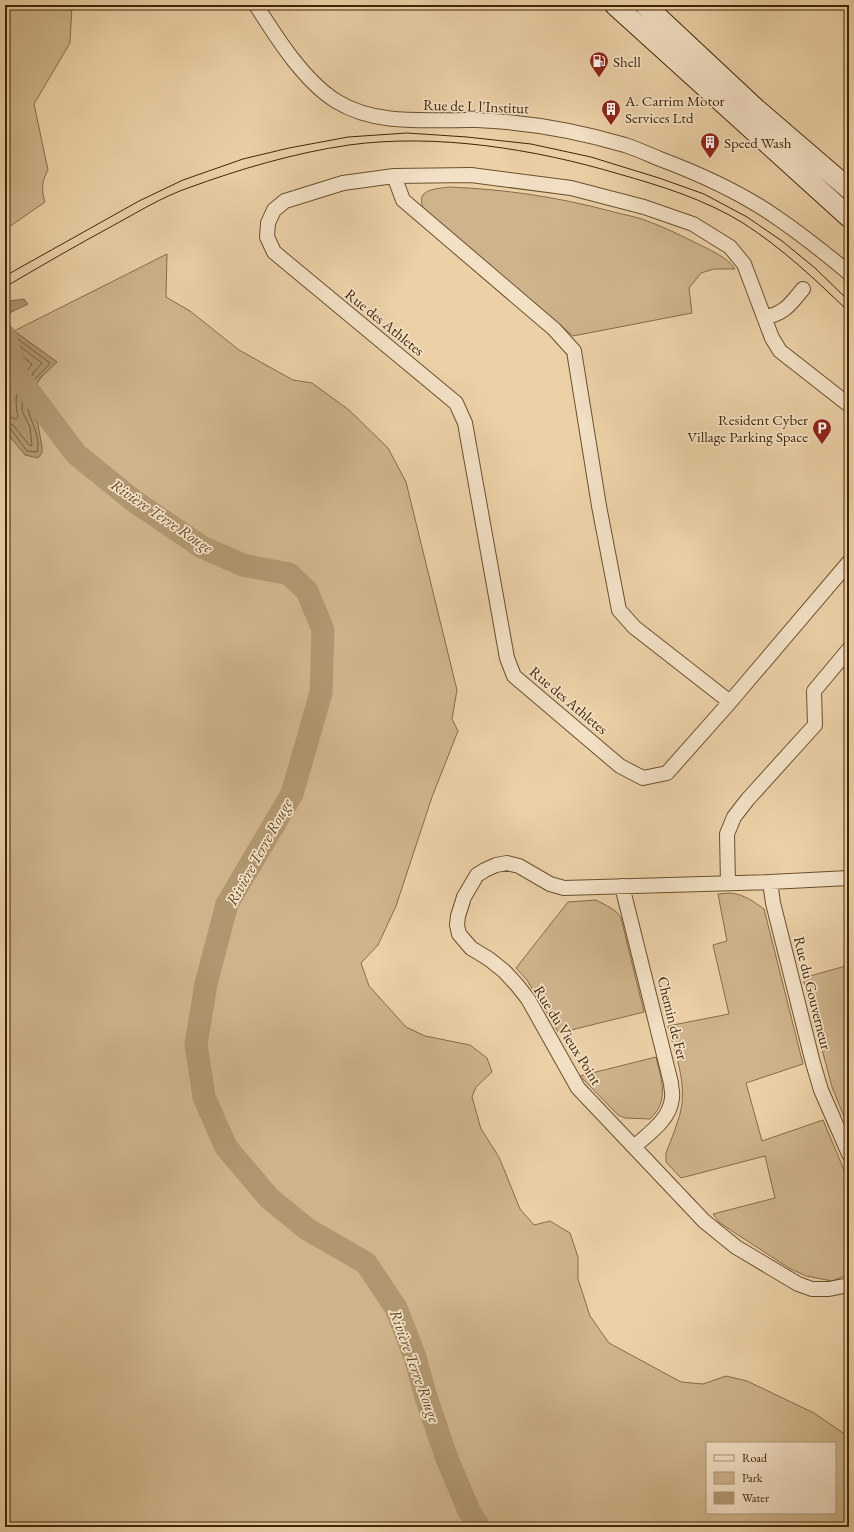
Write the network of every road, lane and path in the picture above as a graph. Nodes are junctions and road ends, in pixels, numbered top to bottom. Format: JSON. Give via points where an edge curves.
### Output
{"nodes":[{"id":1,"x":256,"y":5,"type":"edge"},
{"id":2,"x":615,"y":5,"type":"edge"},
{"id":3,"x":645,"y":5,"type":"edge"},
{"id":4,"x":394,"y":176,"type":"junction"},
{"id":5,"x":849,"y":189,"type":"edge"},
{"id":6,"x":849,"y":217,"type":"edge"},
{"id":7,"x":849,"y":273,"type":"edge"},
{"id":8,"x":803,"y":289,"type":"dead end"},
{"id":9,"x":764,"y":317,"type":"junction"},
{"id":10,"x":849,"y":405,"type":"edge"},
{"id":11,"x":849,"y":562,"type":"edge"},
{"id":12,"x":849,"y":649,"type":"edge"},
{"id":13,"x":730,"y":702,"type":"junction"},
{"id":14,"x":849,"y":878,"type":"edge"},
{"id":15,"x":770,"y":882,"type":"junction"},
{"id":16,"x":728,"y":883,"type":"junction"},
{"id":17,"x":622,"y":886,"type":"junction"},
{"id":18,"x":634,"y":1147,"type":"junction"},
{"id":19,"x":849,"y":1154,"type":"edge"},
{"id":20,"x":849,"y":1285,"type":"edge"}],
"edges":[{"from":1,"to":7,"type":"street","name":"Rue de L l'Institut","via":[[280,42],[313,83],[336,101],[352,109],[371,115],[418,121],[476,120],[542,126],[626,145],[689,170],[732,191],[775,216]]},
{"from":2,"to":6,"type":"main road"},
{"from":3,"to":5,"type":"main road","via":[[755,108]]},
{"from":4,"to":9,"type":"street","name":"Rue des Athletes","via":[[471,174],[571,188],[644,207],[693,224],[730,247],[744,264]]},
{"from":4,"to":13,"type":"street","via":[[403,200],[554,329],[574,351],[619,610],[634,627]]},
{"from":4,"to":13,"type":"street","name":"Rue des Athletes","via":[[343,183],[285,202],[274,210],[268,223],[267,237],[274,252],[456,403],[465,423],[507,658],[514,676],[620,766],[643,778],[667,773]]},
{"from":8,"to":9,"type":"street","via":[[776,316]]},
{"from":9,"to":10,"type":"street","name":"Rue des Athletes","via":[[780,351]]},
{"from":11,"to":13,"type":"street","name":"Rue des Athletes"},
{"from":12,"to":16,"type":"street","via":[[814,691],[816,724],[748,798],[734,817],[727,834]]},
{"from":14,"to":15,"type":"street","name":"Rue du Vieux Point"},
{"from":15,"to":16,"type":"street","name":"Rue du Vieux Point"},
{"from":15,"to":19,"type":"street","name":"Rue du Gouverneur","via":[[772,903],[813,1063],[821,1090]]},
{"from":16,"to":17,"type":"street","name":"Rue du Vieux Point"},
{"from":17,"to":18,"type":"street","name":"Chemin de Fer","via":[[671,1083],[672,1099],[659,1124]]},
{"from":17,"to":18,"type":"street","name":"Rue du Vieux Point","via":[[564,888],[550,884],[519,866],[508,863],[496,865],[485,870],[472,882],[459,908],[457,925],[459,934],[468,945],[504,971],[517,985],[528,999],[578,1088]]},
{"from":18,"to":20,"type":"street","name":"Rue du Vieux Point","via":[[704,1221],[736,1246],[798,1284],[812,1289],[829,1290]]}]}
